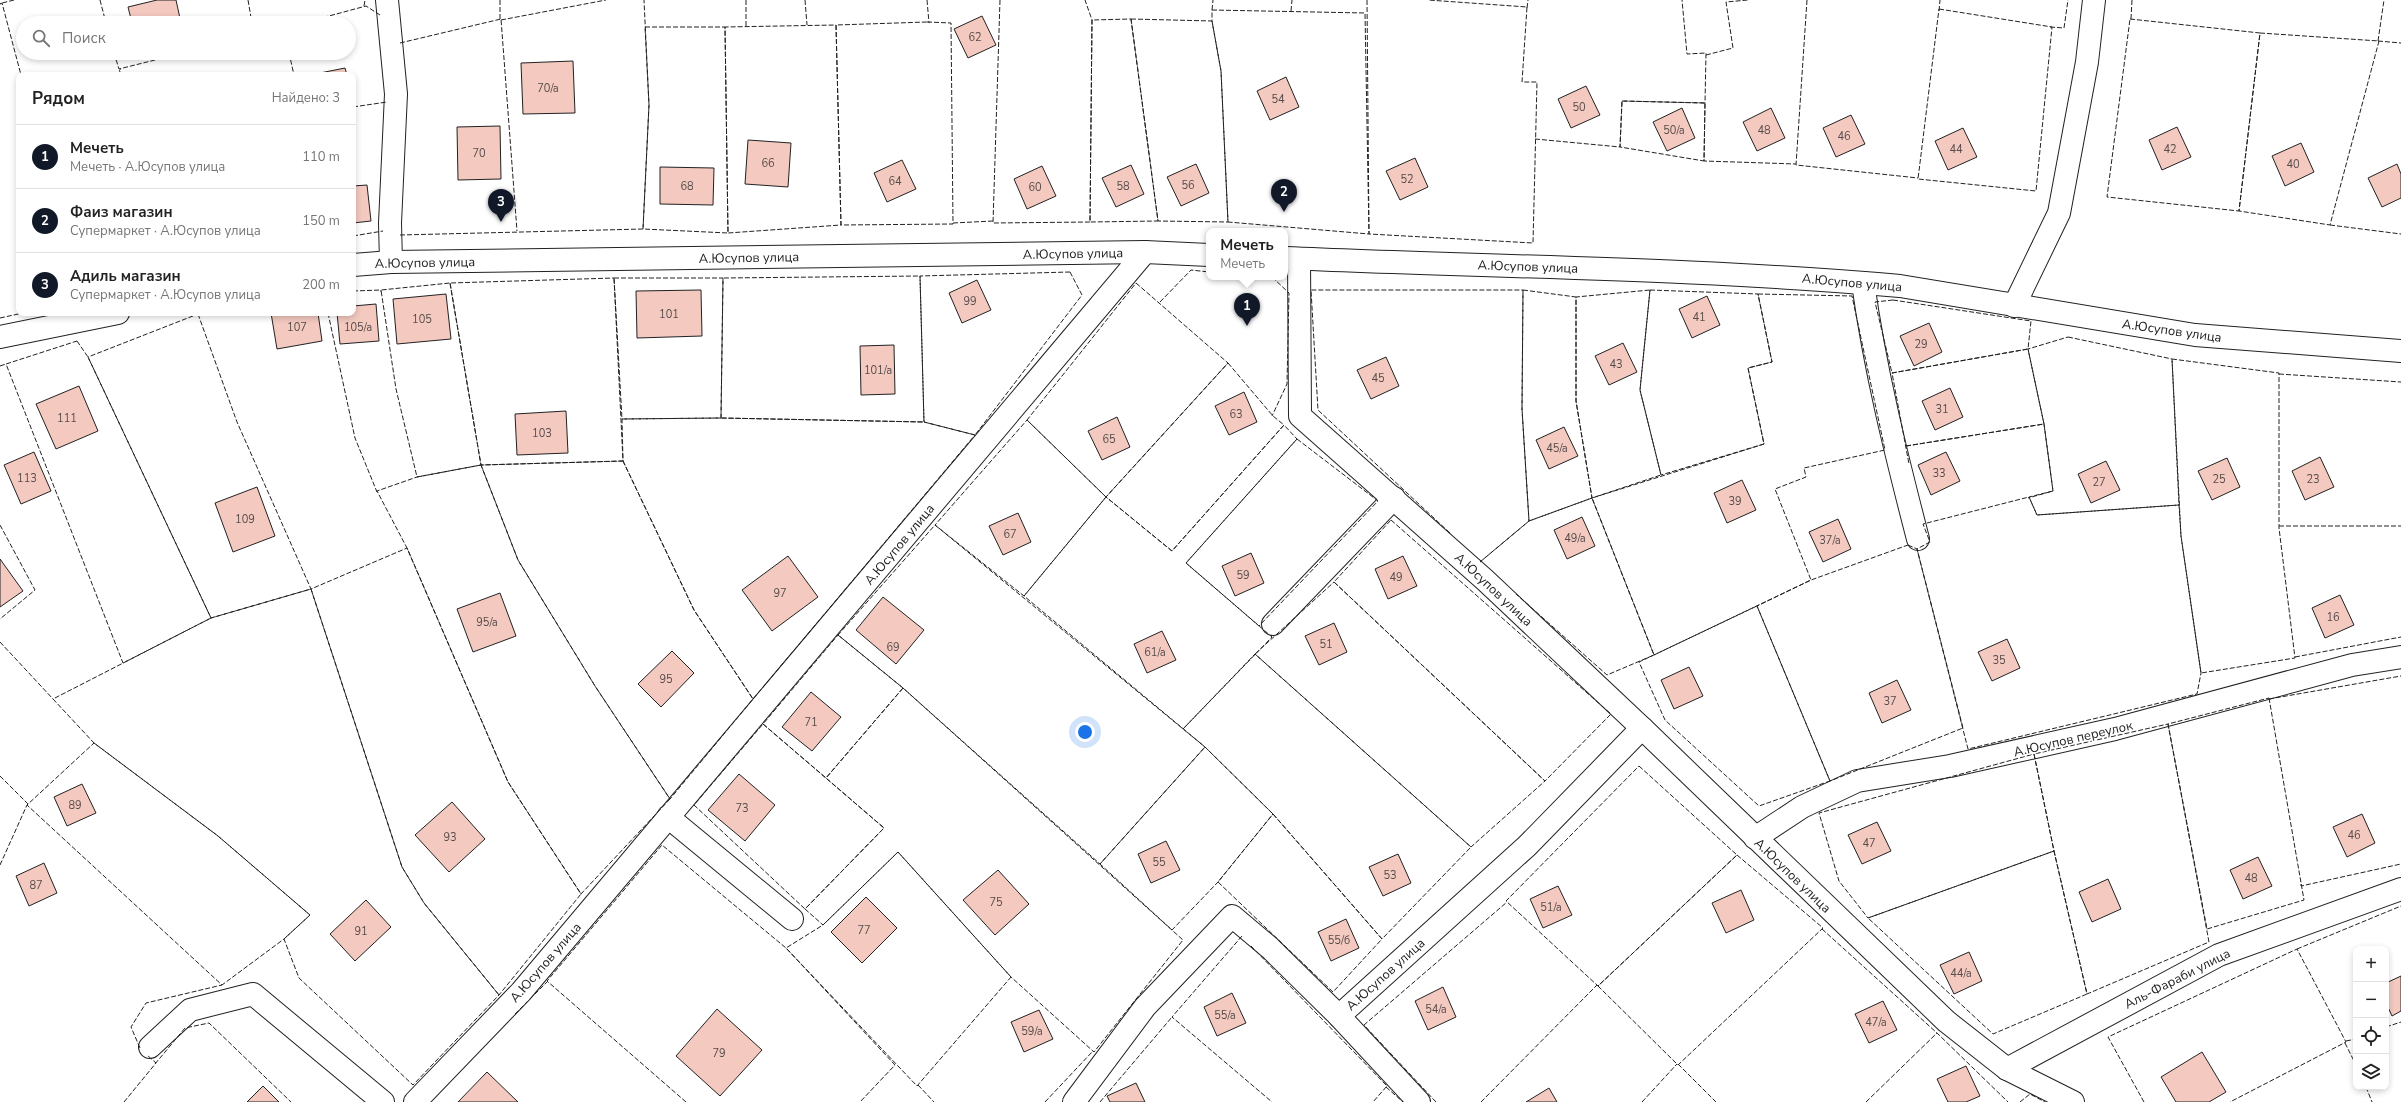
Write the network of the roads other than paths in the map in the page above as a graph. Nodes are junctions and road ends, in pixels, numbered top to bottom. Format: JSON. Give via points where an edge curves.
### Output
{"nodes":[{"id":1,"x":387,"y":0,"type":"edge"},
{"id":2,"x":2094,"y":0,"type":"edge"},
{"id":3,"x":1144,"y":252,"type":"junction"},
{"id":4,"x":1206,"y":255,"type":"edge"},
{"id":5,"x":1292,"y":258,"type":"edge"},
{"id":6,"x":391,"y":262,"type":"junction"},
{"id":7,"x":356,"y":264,"type":"edge"},
{"id":8,"x":1863,"y":283,"type":"junction"},
{"id":9,"x":2014,"y":306,"type":"junction"},
{"id":10,"x":103,"y":316,"type":"edge"},
{"id":11,"x":0,"y":337,"type":"edge"},
{"id":12,"x":2401,"y":351,"type":"edge"},
{"id":13,"x":1394,"y":498,"type":"junction"},
{"id":14,"x":1918,"y":539,"type":"dead end"},
{"id":15,"x":1273,"y":624,"type":"dead end"},
{"id":16,"x":2401,"y":657,"type":"edge"},
{"id":17,"x":1642,"y":728,"type":"junction"},
{"id":18,"x":668,"y":817,"type":"junction"},
{"id":19,"x":1755,"y":838,"type":"junction"},
{"id":20,"x":2401,"y":889,"type":"edge"},
{"id":21,"x":792,"y":919,"type":"dead end"},
{"id":22,"x":1339,"y":1016,"type":"junction"},
{"id":23,"x":150,"y":1047,"type":"dead end"},
{"id":24,"x":2007,"y":1069,"type":"junction"},
{"id":25,"x":383,"y":1102,"type":"edge"},
{"id":26,"x":416,"y":1102,"type":"edge"},
{"id":27,"x":1075,"y":1102,"type":"edge"},
{"id":28,"x":1419,"y":1102,"type":"edge"},
{"id":29,"x":2073,"y":1102,"type":"edge"}],
"edges":[{"from":1,"to":6,"type":"street","via":[[396,94],[390,223]]},
{"from":2,"to":9,"type":"street","via":[[2087,62],[2059,213]]},
{"from":3,"to":4,"type":"street","name":"А.Юсупов улица"},
{"from":3,"to":6,"type":"street","name":"А.Юсупов улица"},
{"from":3,"to":18,"type":"street","name":"А.Юсупов улица"},
{"from":5,"to":8,"type":"street","name":"А.Юсупов улица","via":[[1765,275]]},
{"from":5,"to":13,"type":"street","name":"А.Юсупов улица","via":[[1300,416]]},
{"from":6,"to":7,"type":"street","name":"А.Юсупов улица"},
{"from":8,"to":9,"type":"street","name":"А.Юсупов улица","via":[[1900,286]]},
{"from":8,"to":14,"type":"street","via":[[1888,426]]},
{"from":9,"to":12,"type":"street","name":"А.Юсупов улица","via":[[2195,335]]},
{"from":10,"to":11,"type":"street"},
{"from":13,"to":15,"type":"street"},
{"from":13,"to":17,"type":"street","name":"А.Юсупов улица"},
{"from":16,"to":19,"type":"street","name":"А.Юсупов переулок","via":[[2352,665],[2115,729],[1950,766],[1857,781],[1802,807]]},
{"from":17,"to":19,"type":"street","name":"А.Юсупов улица"},
{"from":17,"to":22,"type":"street","name":"А.Юсупов улица","via":[[1527,846]]},
{"from":18,"to":21,"type":"street"},
{"from":18,"to":26,"type":"street","name":"А.Юсупов улица","via":[[521,992]]},
{"from":19,"to":24,"type":"street","name":"А.Юсупов улица","via":[[1946,1021]]},
{"from":20,"to":24,"type":"street","name":"Аль-Фараби улица","via":[[2219,955]]},
{"from":22,"to":27,"type":"street","name":"А.Юсупов улица","via":[[1270,948],[1232,916],[1145,1007]]},
{"from":22,"to":28,"type":"street"},
{"from":23,"to":25,"type":"street","via":[[190,1010],[253,994]]},
{"from":24,"to":29,"type":"street"}]}
